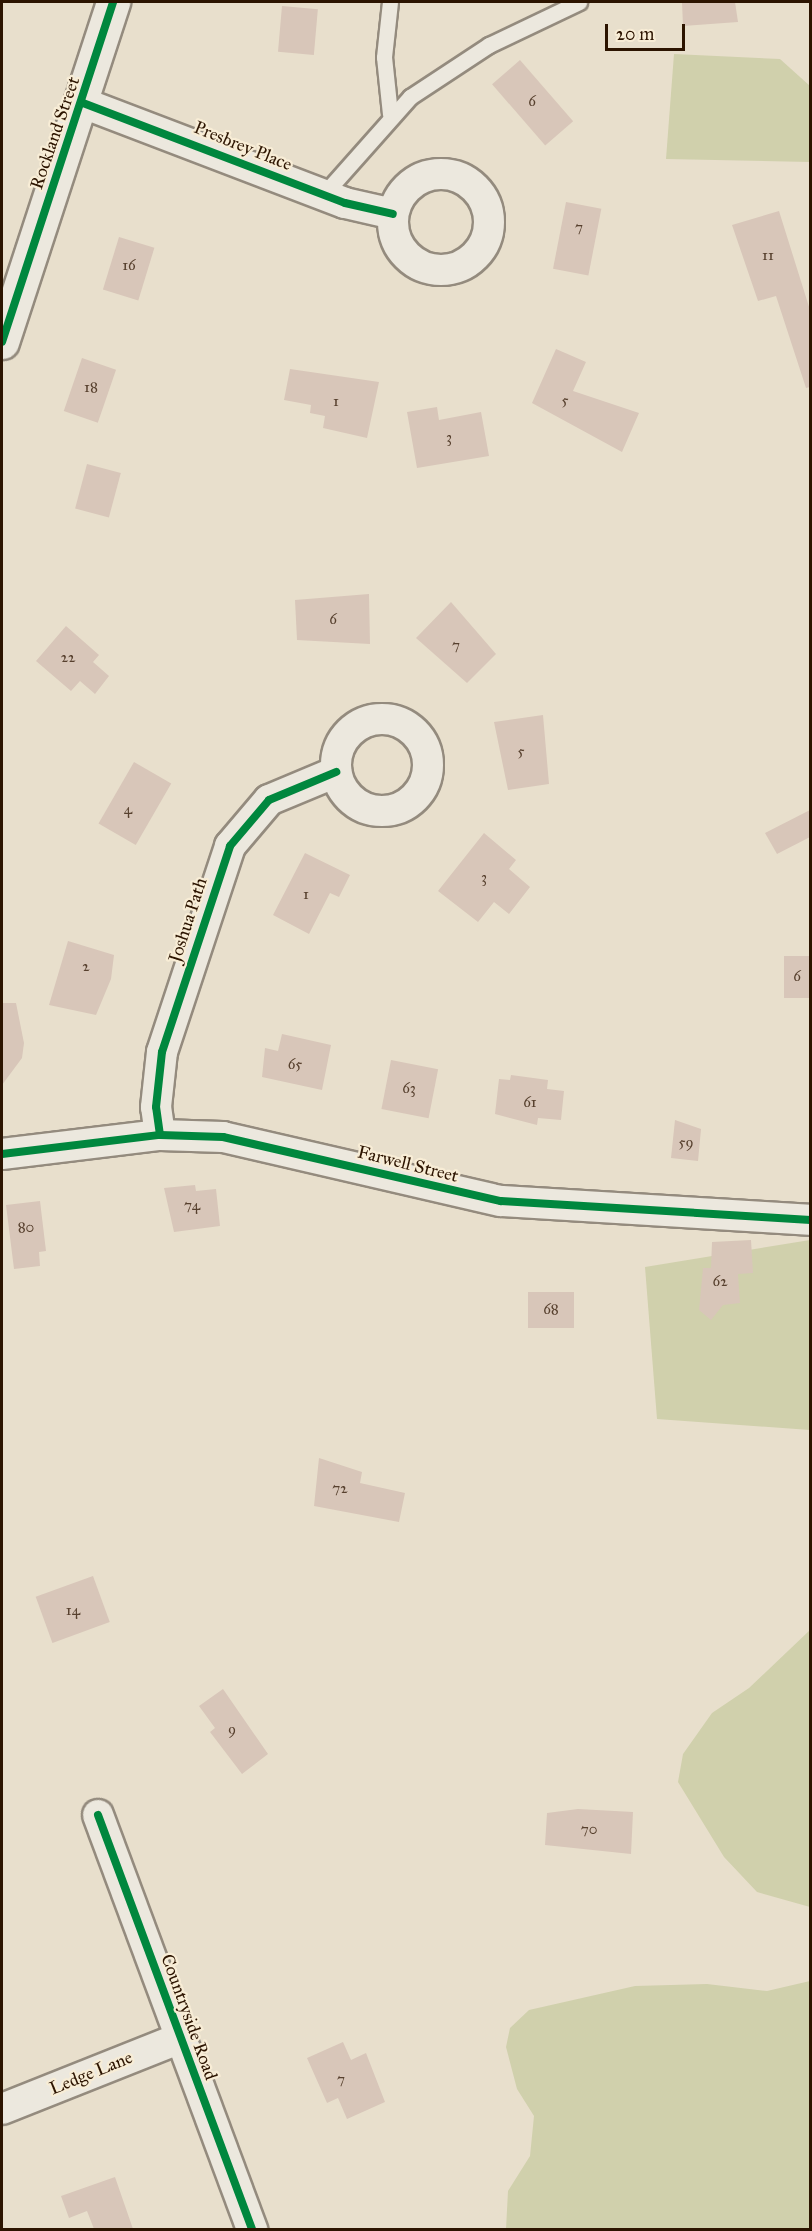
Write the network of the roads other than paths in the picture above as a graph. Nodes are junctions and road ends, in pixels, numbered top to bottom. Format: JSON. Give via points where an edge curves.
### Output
{"nodes":[{"id":1,"x":113,"y":2,"type":"edge"},
{"id":2,"x":390,"y":2,"type":"edge"},
{"id":3,"x":579,"y":2,"type":"edge"},
{"id":4,"x":83,"y":103,"type":"junction"},
{"id":5,"x":390,"y":114,"type":"junction"},
{"id":6,"x":324,"y":194,"type":"junction"},
{"id":7,"x":393,"y":214,"type":"dead end"},
{"id":8,"x":2,"y":342,"type":"edge"},
{"id":9,"x":336,"y":772,"type":"dead end"},
{"id":10,"x":160,"y":1135,"type":"junction"},
{"id":11,"x":2,"y":1154,"type":"edge"},
{"id":12,"x":810,"y":1220,"type":"edge"},
{"id":13,"x":98,"y":1815,"type":"dead end"},
{"id":14,"x":180,"y":2038,"type":"junction"},
{"id":15,"x":2,"y":2109,"type":"edge"},
{"id":16,"x":252,"y":2229,"type":"edge"}],
"edges":[{"from":1,"to":4,"type":"street","name":"Rockland Street"},
{"from":2,"to":5,"type":"lane","via":[[384,57]]},
{"from":3,"to":5,"type":"lane","via":[[489,45]]},
{"from":4,"to":6,"type":"street","name":"Presbrey Place"},
{"from":4,"to":8,"type":"street","name":"Rockland Street"},
{"from":5,"to":6,"type":"lane"},
{"from":6,"to":7,"type":"street","name":"Presbrey Place"},
{"from":9,"to":10,"type":"street","name":"Joshua Path","via":[[268,800],[230,846],[162,1052],[156,1107]]},
{"from":10,"to":11,"type":"street","name":"Farwell Street"},
{"from":10,"to":12,"type":"street","name":"Farwell Street","via":[[258,1143],[460,1192],[540,1206]]},
{"from":13,"to":14,"type":"street","name":"Countryside Road"},
{"from":14,"to":15,"type":"street","name":"Ledge Lane"},
{"from":14,"to":16,"type":"street","name":"Countryside Road"}]}
